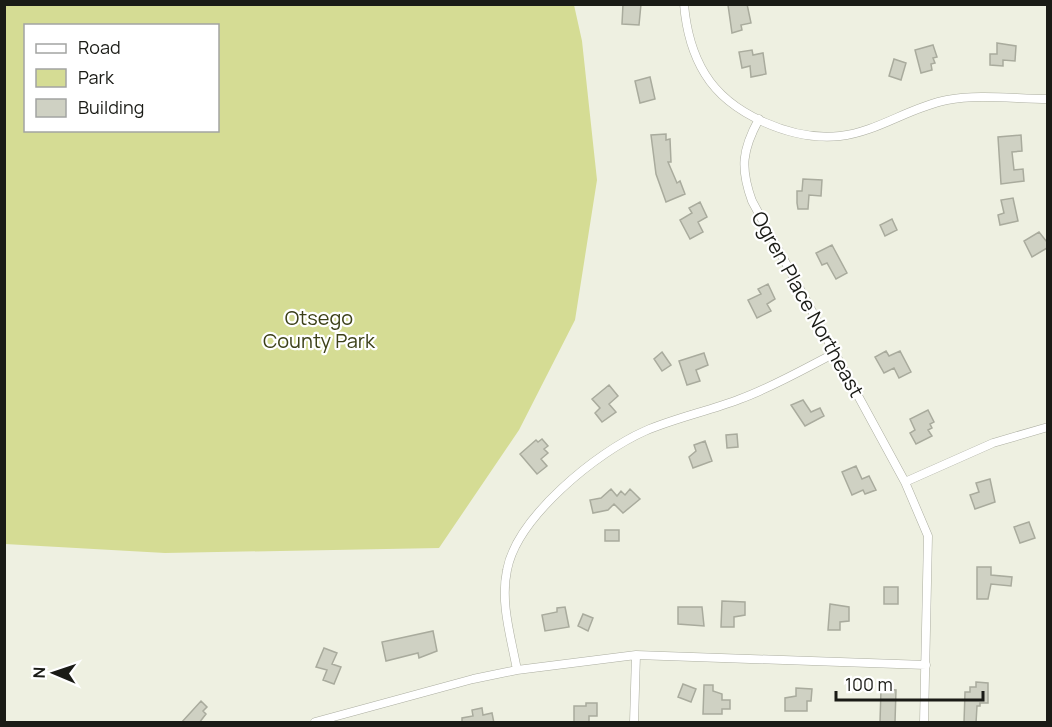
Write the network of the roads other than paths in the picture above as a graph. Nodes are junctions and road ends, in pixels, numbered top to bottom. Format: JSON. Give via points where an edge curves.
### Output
{"nodes":[{"id":1,"x":684,"y":4,"type":"edge"},
{"id":2,"x":1047,"y":99,"type":"edge"},
{"id":3,"x":759,"y":119,"type":"junction"},
{"id":4,"x":835,"y":353,"type":"junction"},
{"id":5,"x":1047,"y":427,"type":"edge"},
{"id":6,"x":905,"y":482,"type":"junction"},
{"id":7,"x":636,"y":655,"type":"junction"},
{"id":8,"x":926,"y":665,"type":"junction"},
{"id":9,"x":517,"y":670,"type":"junction"},
{"id":10,"x":315,"y":723,"type":"edge"},
{"id":11,"x":634,"y":723,"type":"edge"},
{"id":12,"x":924,"y":723,"type":"edge"}],
"edges":[{"from":1,"to":3,"type":"street","via":[[692,45],[705,74],[718,90]]},
{"from":2,"to":3,"type":"street","via":[[951,99],[840,136],[797,134]]},
{"from":3,"to":4,"type":"street","name":"Ogren Place Northeast","via":[[745,147],[747,186]]},
{"from":4,"to":6,"type":"street","name":"Ogren Place Northeast"},
{"from":4,"to":9,"type":"street","via":[[742,399],[646,430],[605,453],[539,511],[511,554],[504,590]]},
{"from":5,"to":6,"type":"street","via":[[985,446]]},
{"from":6,"to":8,"type":"street","name":"Ogren Place Northeast","via":[[928,536]]},
{"from":7,"to":8,"type":"street"},
{"from":7,"to":9,"type":"street"},
{"from":7,"to":11,"type":"street"},
{"from":8,"to":12,"type":"street","name":"Ogren Place Northeast"},
{"from":9,"to":10,"type":"street"}]}
